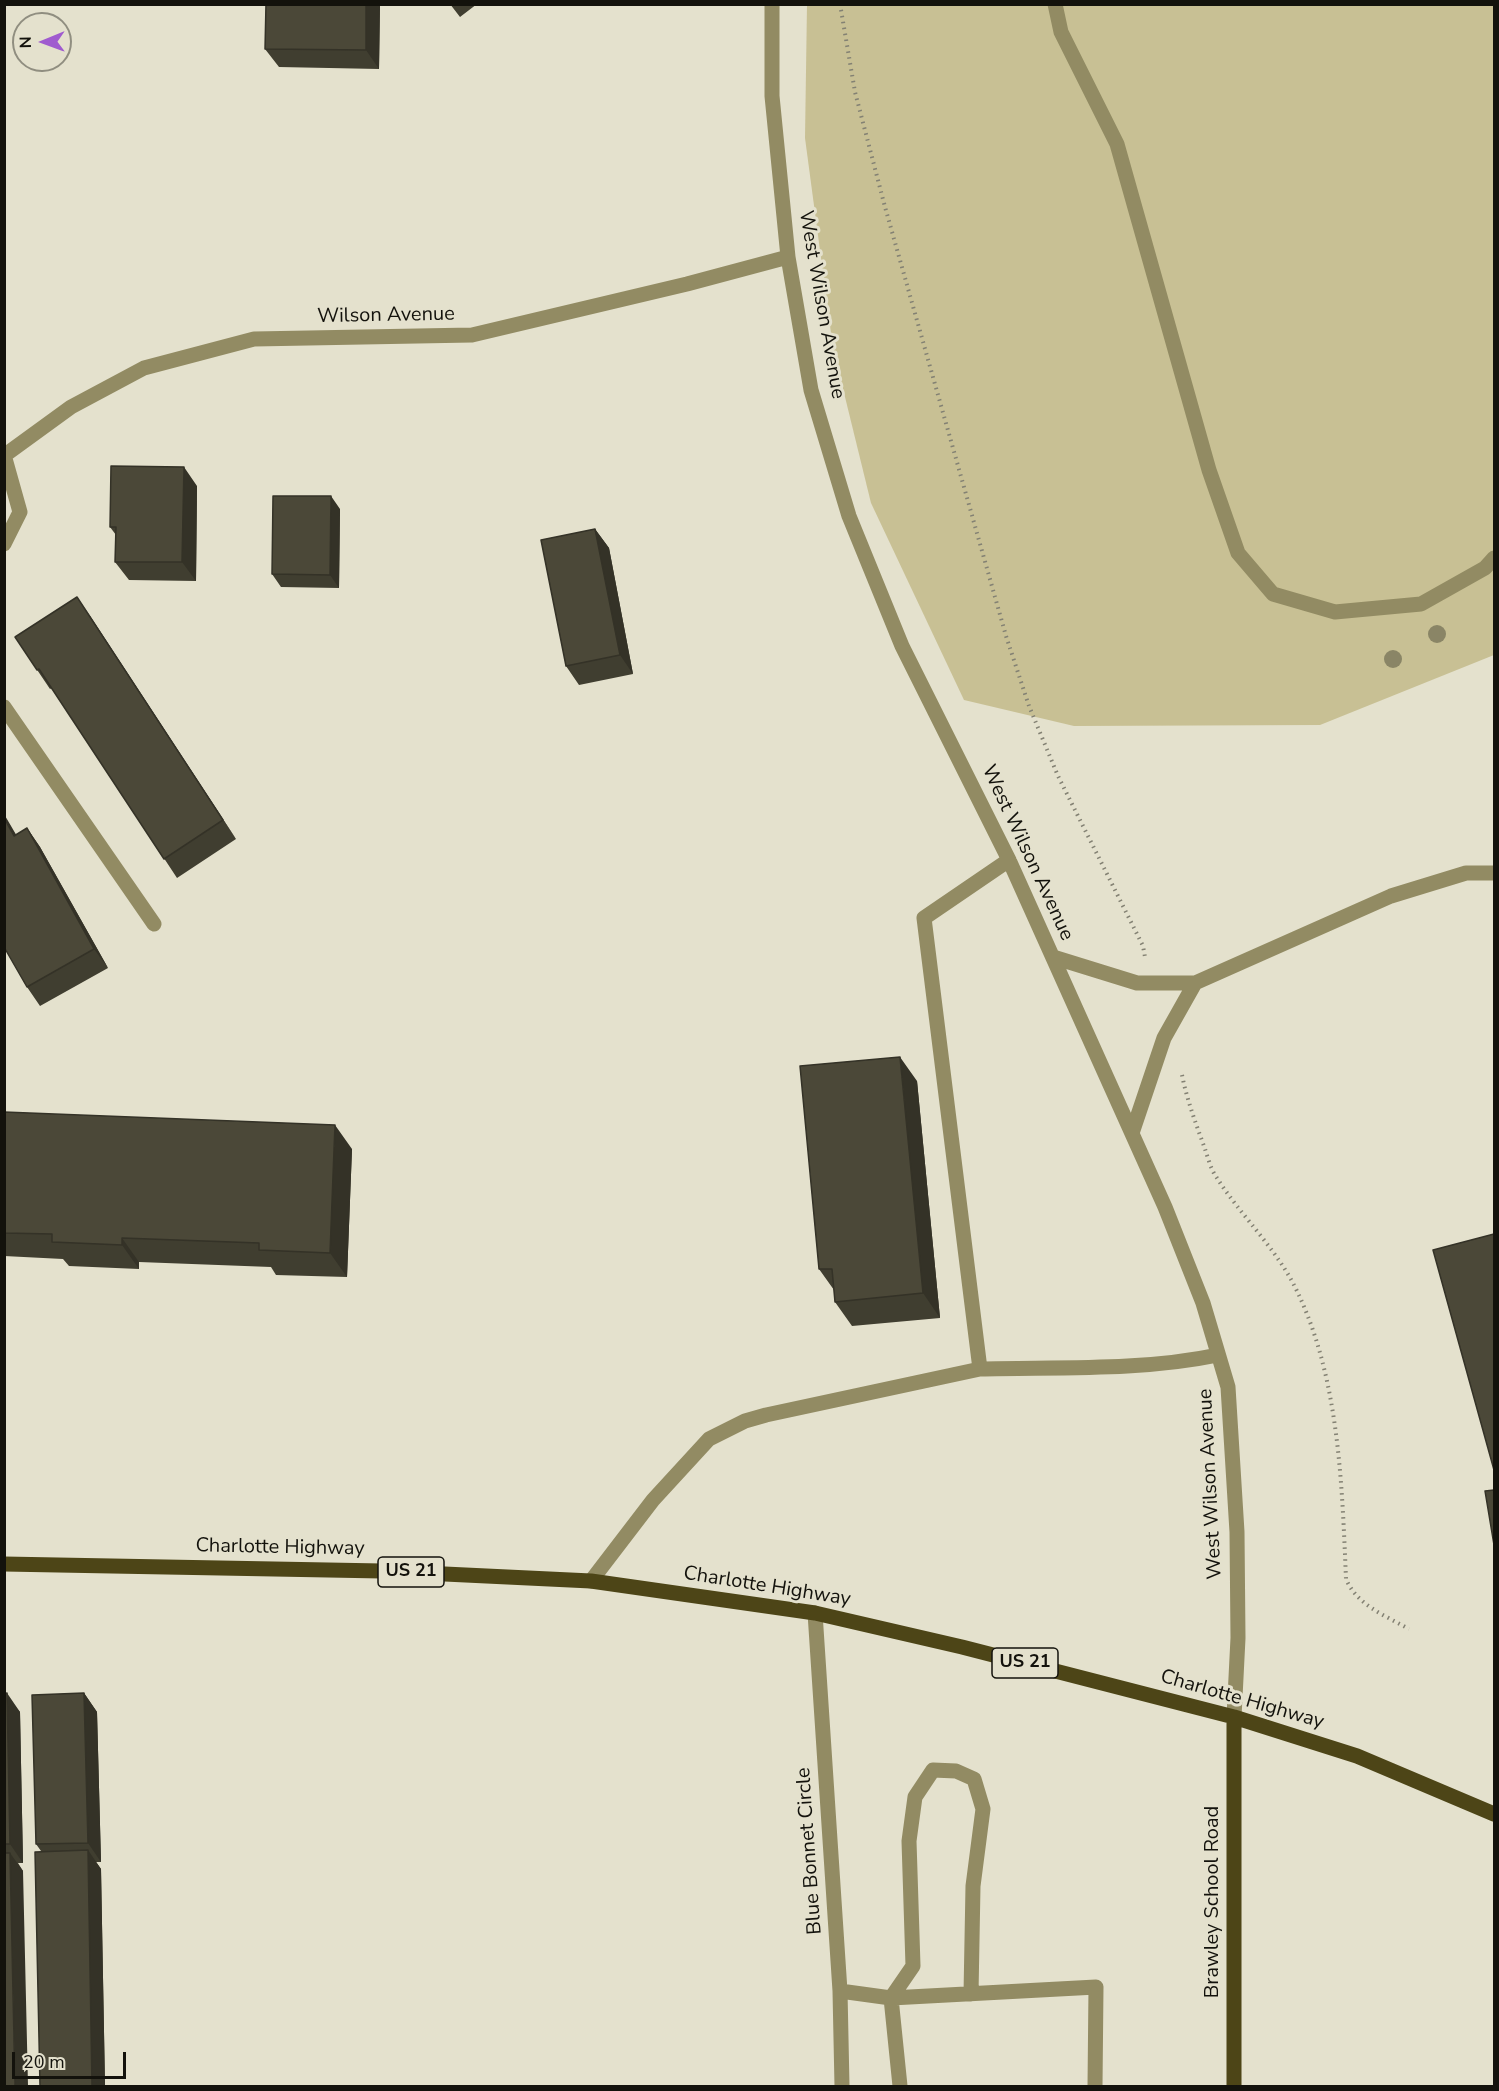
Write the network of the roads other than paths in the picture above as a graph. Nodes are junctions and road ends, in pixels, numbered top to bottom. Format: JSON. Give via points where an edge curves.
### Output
{"nodes":[{"id":1,"x":772,"y":4,"type":"edge"},
{"id":2,"x":1055,"y":4,"type":"edge"},
{"id":3,"x":788,"y":257,"type":"junction"},
{"id":4,"x":5,"y":455,"type":"edge"},
{"id":5,"x":4,"y":544,"type":"edge"},
{"id":6,"x":1494,"y":558,"type":"edge"},
{"id":7,"x":4,"y":707,"type":"edge"},
{"id":8,"x":1009,"y":860,"type":"junction"},
{"id":9,"x":1494,"y":873,"type":"edge"},
{"id":10,"x":154,"y":924,"type":"dead end"},
{"id":11,"x":1053,"y":957,"type":"junction"},
{"id":12,"x":1195,"y":983,"type":"junction"},
{"id":13,"x":1132,"y":1132,"type":"junction"},
{"id":14,"x":1218,"y":1355,"type":"junction"},
{"id":15,"x":980,"y":1369,"type":"junction"},
{"id":16,"x":4,"y":1564,"type":"edge"},
{"id":17,"x":591,"y":1581,"type":"junction"},
{"id":18,"x":815,"y":1613,"type":"junction"},
{"id":19,"x":1234,"y":1717,"type":"junction"},
{"id":20,"x":1494,"y":1814,"type":"edge"},
{"id":21,"x":840,"y":1990,"type":"junction"},
{"id":22,"x":971,"y":1994,"type":"junction"},
{"id":23,"x":891,"y":1998,"type":"junction"},
{"id":24,"x":842,"y":2086,"type":"edge"},
{"id":25,"x":900,"y":2086,"type":"edge"},
{"id":26,"x":1095,"y":2086,"type":"edge"},
{"id":27,"x":1234,"y":2086,"type":"edge"}],
"edges":[{"from":1,"to":3,"type":"street","name":"West Wilson Avenue","via":[[772,96]]},
{"from":2,"to":6,"type":"street","via":[[1061,32],[1117,144],[1209,470],[1238,553],[1273,594],[1335,612],[1421,604],[1485,568]]},
{"from":3,"to":4,"type":"street","name":"Wilson Avenue","via":[[472,335],[254,339],[144,368],[71,407]]},
{"from":3,"to":8,"type":"street","name":"West Wilson Avenue","via":[[811,390],[849,516],[902,646]]},
{"from":4,"to":5,"type":"street","name":"Wilson Avenue","via":[[20,512]]},
{"from":7,"to":10,"type":"street"},
{"from":8,"to":11,"type":"street","name":"West Wilson Avenue"},
{"from":8,"to":15,"type":"street","via":[[924,918]]},
{"from":9,"to":12,"type":"street","via":[[1466,873],[1391,896]]},
{"from":11,"to":12,"type":"street","via":[[1137,983]]},
{"from":11,"to":13,"type":"street","name":"West Wilson Avenue"},
{"from":12,"to":13,"type":"street","via":[[1164,1038]]},
{"from":13,"to":14,"type":"street","name":"West Wilson Avenue","via":[[1203,1303]]},
{"from":14,"to":15,"type":"street","via":[[1147,1365]]},
{"from":14,"to":19,"type":"street","name":"West Wilson Avenue","via":[[1228,1387],[1237,1532]]},
{"from":15,"to":17,"type":"street","via":[[745,1420],[725,1430],[709,1439],[653,1500]]},
{"from":16,"to":17,"type":"main road","name":"Charlotte Highway","number":"US 21","via":[[382,1570]]},
{"from":17,"to":18,"type":"main road","name":"Charlotte Highway","number":"US 21"},
{"from":18,"to":19,"type":"main road","name":"Charlotte Highway","number":"US 21"},
{"from":18,"to":21,"type":"street","name":"Blue Bonnet Circle"},
{"from":19,"to":20,"type":"main road","name":"Charlotte Highway","number":"US 21","via":[[1356,1756]]},
{"from":19,"to":27,"type":"main road","name":"Brawley School Road"},
{"from":21,"to":23,"type":"street"},
{"from":21,"to":24,"type":"street","name":"Blue Bonnet Circle"},
{"from":22,"to":23,"type":"street"},
{"from":22,"to":23,"type":"street","via":[[973,1886],[983,1809],[974,1779],[956,1771],[933,1770],[915,1797],[909,1840],[913,1966]]},
{"from":22,"to":26,"type":"street","via":[[1096,1987]]},
{"from":23,"to":25,"type":"street"}]}
